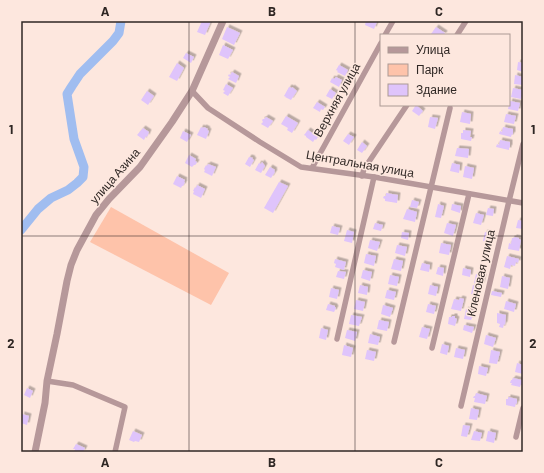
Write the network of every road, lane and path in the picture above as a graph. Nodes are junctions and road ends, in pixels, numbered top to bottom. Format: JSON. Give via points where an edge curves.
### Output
{"nodes":[{"id":1,"x":222,"y":21,"type":"edge"},
{"id":2,"x":393,"y":21,"type":"edge"},
{"id":3,"x":466,"y":21,"type":"edge"},
{"id":4,"x":386,"y":34,"type":"edge"},
{"id":5,"x":458,"y":34,"type":"edge"},
{"id":6,"x":380,"y":45,"type":"edge"},
{"id":7,"x":192,"y":91,"type":"junction"},
{"id":8,"x":406,"y":106,"type":"edge"},
{"id":9,"x":450,"y":108,"type":"dead end"},
{"id":10,"x":523,"y":144,"type":"edge"},
{"id":11,"x":312,"y":168,"type":"junction"},
{"id":12,"x":362,"y":176,"type":"junction"},
{"id":13,"x":374,"y":177,"type":"junction"},
{"id":14,"x":430,"y":187,"type":"junction"},
{"id":15,"x":469,"y":194,"type":"junction"},
{"id":16,"x":508,"y":201,"type":"junction"},
{"id":17,"x":523,"y":203,"type":"edge"},
{"id":18,"x":337,"y":339,"type":"dead end"},
{"id":19,"x":394,"y":342,"type":"dead end"},
{"id":20,"x":432,"y":348,"type":"dead end"},
{"id":21,"x":47,"y":381,"type":"junction"},
{"id":22,"x":461,"y":406,"type":"dead end"},
{"id":23,"x":523,"y":408,"type":"edge"},
{"id":24,"x":516,"y":437,"type":"dead end"},
{"id":25,"x":34,"y":452,"type":"edge"},
{"id":26,"x":115,"y":452,"type":"edge"}],
"edges":[{"from":1,"to":7,"type":"street","name":"улица Азина"},
{"from":2,"to":4,"type":"street"},
{"from":3,"to":5,"type":"street"},
{"from":6,"to":11,"type":"street","name":"Верхняя улица"},
{"from":7,"to":11,"type":"street","name":"Центральная улица","via":[[208,108],[260,142],[302,167]]},
{"from":7,"to":21,"type":"street","name":"улица Азина","via":[[140,167],[96,215],[77,250],[66,281]]},
{"from":8,"to":12,"type":"street","via":[[364,169]]},
{"from":9,"to":14,"type":"street"},
{"from":10,"to":16,"type":"street","name":"Кленовая улица"},
{"from":11,"to":12,"type":"street","name":"Центральная улица"},
{"from":12,"to":13,"type":"street","name":"Центральная улица"},
{"from":13,"to":14,"type":"street","name":"Центральная улица"},
{"from":13,"to":18,"type":"street"},
{"from":14,"to":15,"type":"street","name":"Центральная улица"},
{"from":14,"to":19,"type":"street"},
{"from":15,"to":16,"type":"street","name":"Центральная улица"},
{"from":15,"to":20,"type":"street"},
{"from":16,"to":17,"type":"street","name":"Центральная улица"},
{"from":16,"to":22,"type":"street","name":"Кленовая улица"},
{"from":21,"to":25,"type":"street","name":"улица Азина"},
{"from":21,"to":26,"type":"street","via":[[74,385],[125,407]]},
{"from":23,"to":24,"type":"street"}]}
